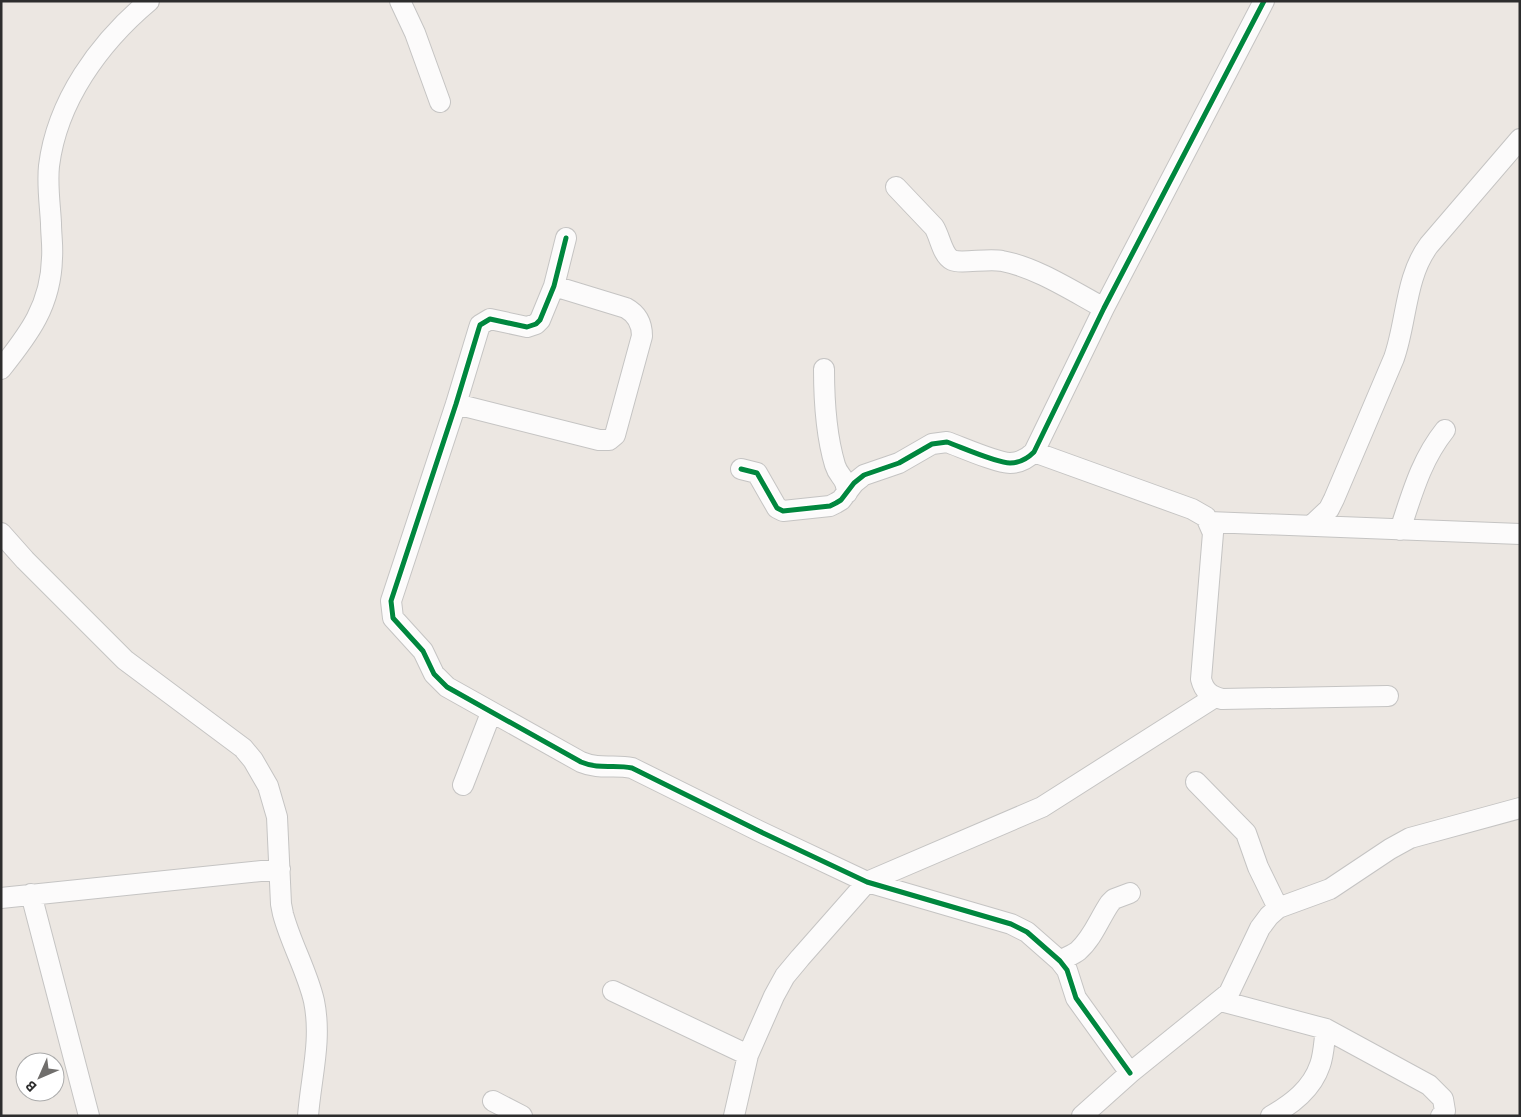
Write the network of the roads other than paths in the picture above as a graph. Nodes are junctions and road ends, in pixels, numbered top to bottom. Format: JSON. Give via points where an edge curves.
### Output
{"nodes":[{"id":1,"x":149,"y":1,"type":"edge"},
{"id":2,"x":400,"y":1,"type":"edge"},
{"id":3,"x":1264,"y":1,"type":"edge"},
{"id":4,"x":440,"y":102,"type":"dead end"},
{"id":5,"x":1520,"y":139,"type":"edge"},
{"id":6,"x":896,"y":187,"type":"dead end"},
{"id":7,"x":566,"y":238,"type":"dead end"},
{"id":8,"x":554,"y":286,"type":"junction"},
{"id":9,"x":1104,"y":308,"type":"junction"},
{"id":10,"x":1,"y":369,"type":"edge"},
{"id":11,"x":824,"y":369,"type":"dead end"},
{"id":12,"x":456,"y":404,"type":"junction"},
{"id":13,"x":1445,"y":430,"type":"dead end"},
{"id":14,"x":1034,"y":452,"type":"junction"},
{"id":15,"x":741,"y":469,"type":"dead end"},
{"id":16,"x":847,"y":493,"type":"junction"},
{"id":17,"x":1209,"y":522,"type":"junction"},
{"id":18,"x":1311,"y":526,"type":"junction"},
{"id":19,"x":1400,"y":530,"type":"junction"},
{"id":20,"x":1,"y":533,"type":"edge"},
{"id":21,"x":1520,"y":534,"type":"edge"},
{"id":22,"x":1388,"y":696,"type":"dead end"},
{"id":23,"x":1215,"y":697,"type":"junction"},
{"id":24,"x":491,"y":713,"type":"junction"},
{"id":25,"x":1196,"y":782,"type":"dead end"},
{"id":26,"x":463,"y":785,"type":"dead end"},
{"id":27,"x":1520,"y":808,"type":"edge"},
{"id":28,"x":280,"y":869,"type":"junction"},
{"id":29,"x":867,"y":882,"type":"junction"},
{"id":30,"x":1130,"y":893,"type":"dead end"},
{"id":31,"x":31,"y":894,"type":"junction"},
{"id":32,"x":1,"y":898,"type":"edge"},
{"id":33,"x":1278,"y":908,"type":"junction"},
{"id":34,"x":1060,"y":961,"type":"junction"},
{"id":35,"x":613,"y":991,"type":"dead end"},
{"id":36,"x":1221,"y":1001,"type":"junction"},
{"id":37,"x":1326,"y":1029,"type":"junction"},
{"id":38,"x":748,"y":1055,"type":"junction"},
{"id":39,"x":1130,"y":1073,"type":"junction"},
{"id":40,"x":493,"y":1101,"type":"dead end"},
{"id":41,"x":89,"y":1116,"type":"edge"},
{"id":42,"x":308,"y":1116,"type":"edge"},
{"id":43,"x":522,"y":1116,"type":"edge"},
{"id":44,"x":734,"y":1116,"type":"edge"},
{"id":45,"x":1082,"y":1116,"type":"edge"},
{"id":46,"x":1271,"y":1116,"type":"edge"},
{"id":47,"x":1441,"y":1116,"type":"edge"}],
"edges":[{"from":1,"to":10,"type":"street","via":[[99,51],[63,112],[48,168],[52,258],[46,298],[36,321]]},
{"from":2,"to":4,"type":"street","via":[[416,33]]},
{"from":3,"to":9,"type":"street"},
{"from":5,"to":18,"type":"street","via":[[1429,245],[1417,264],[1394,358],[1334,499],[1329,509]]},
{"from":6,"to":9,"type":"street","via":[[934,227],[950,259],[990,259],[1014,264]]},
{"from":7,"to":8,"type":"street"},
{"from":8,"to":12,"type":"street","via":[[544,314],[536,324],[527,327],[490,319],[480,325]]},
{"from":8,"to":12,"type":"street","via":[[626,308],[641,323],[642,336],[616,435],[609,440],[599,440]]},
{"from":9,"to":14,"type":"street"},
{"from":11,"to":16,"type":"street","via":[[826,412],[835,465],[846,481]]},
{"from":12,"to":24,"type":"street","via":[[390,607],[393,618],[423,651],[439,681]]},
{"from":13,"to":19,"type":"street","via":[[1424,461]]},
{"from":14,"to":16,"type":"street","via":[[1020,462],[1005,463],[946,442],[937,442],[898,463],[864,475]]},
{"from":14,"to":17,"type":"street","via":[[1192,509]]},
{"from":15,"to":16,"type":"street","via":[[759,476],[777,508],[783,511],[830,506]]},
{"from":17,"to":18,"type":"street"},
{"from":17,"to":23,"type":"street","via":[[1213,533],[1201,680],[1205,690]]},
{"from":18,"to":19,"type":"street"},
{"from":19,"to":21,"type":"street"},
{"from":20,"to":28,"type":"street","via":[[125,660],[243,748],[253,760],[268,786],[277,818]]},
{"from":22,"to":23,"type":"street"},
{"from":23,"to":29,"type":"street","via":[[1042,806]]},
{"from":24,"to":26,"type":"street"},
{"from":24,"to":29,"type":"street","via":[[589,765],[632,768]]},
{"from":25,"to":33,"type":"street","via":[[1246,833]]},
{"from":27,"to":33,"type":"street","via":[[1410,838],[1330,889]]},
{"from":28,"to":31,"type":"street"},
{"from":28,"to":42,"type":"street","via":[[283,914],[310,988],[316,1015],[317,1054]]},
{"from":29,"to":34,"type":"street","via":[[1010,924],[1027,932]]},
{"from":29,"to":38,"type":"street","via":[[785,976]]},
{"from":30,"to":34,"type":"street","via":[[1114,899],[1085,945]]},
{"from":31,"to":32,"type":"street"},
{"from":31,"to":41,"type":"street"},
{"from":33,"to":36,"type":"street","via":[[1260,928],[1233,987]]},
{"from":34,"to":39,"type":"street","via":[[1067,970],[1076,998]]},
{"from":35,"to":38,"type":"street"},
{"from":36,"to":37,"type":"street"},
{"from":36,"to":39,"type":"street"},
{"from":37,"to":46,"type":"street","via":[[1320,1065],[1306,1091]]},
{"from":37,"to":47,"type":"street","via":[[1429,1085],[1443,1100],[1445,1110]]},
{"from":38,"to":44,"type":"street"},
{"from":39,"to":45,"type":"street"},
{"from":40,"to":43,"type":"street"}]}
